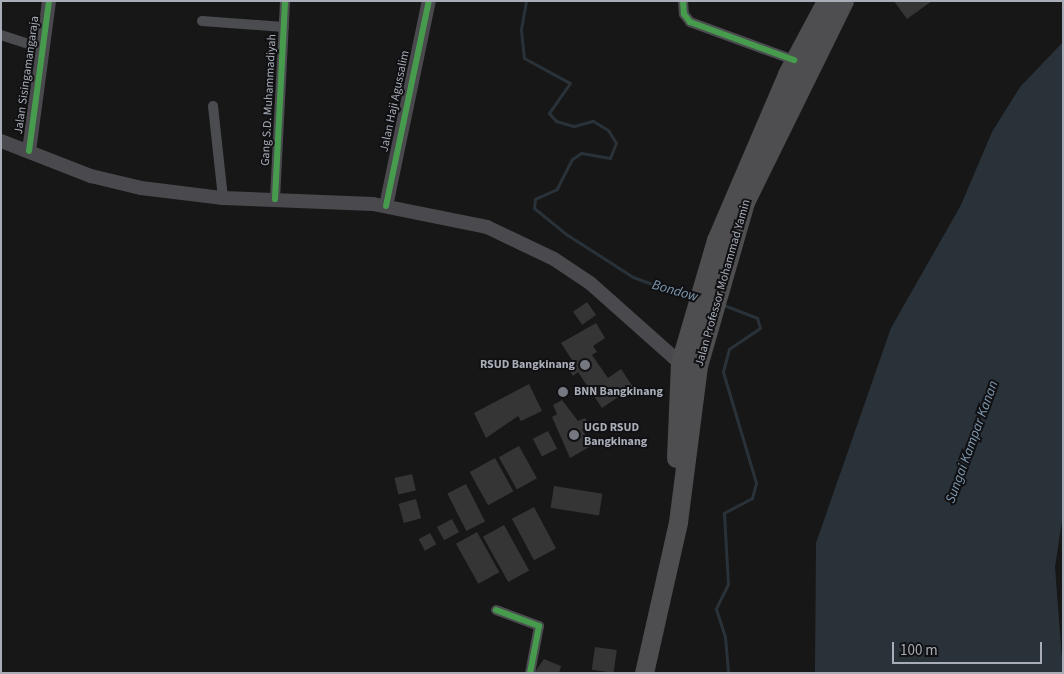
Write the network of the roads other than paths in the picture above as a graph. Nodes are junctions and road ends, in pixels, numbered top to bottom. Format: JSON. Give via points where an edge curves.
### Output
{"nodes":[{"id":1,"x":49,"y":1,"type":"edge"},
{"id":2,"x":285,"y":1,"type":"edge"},
{"id":3,"x":429,"y":1,"type":"edge"},
{"id":4,"x":683,"y":1,"type":"edge"},
{"id":5,"x":844,"y":1,"type":"edge"},
{"id":6,"x":827,"y":12,"type":"edge"},
{"id":7,"x":202,"y":21,"type":"dead end"},
{"id":8,"x":284,"y":27,"type":"junction"},
{"id":9,"x":1,"y":35,"type":"edge"},
{"id":10,"x":41,"y":48,"type":"junction"},
{"id":11,"x":794,"y":60,"type":"junction"},
{"id":12,"x":213,"y":106,"type":"dead end"},
{"id":13,"x":1,"y":141,"type":"edge"},
{"id":14,"x":29,"y":151,"type":"junction"},
{"id":15,"x":223,"y":198,"type":"junction"},
{"id":16,"x":275,"y":199,"type":"junction"},
{"id":17,"x":386,"y":206,"type":"junction"},
{"id":18,"x":712,"y":286,"type":"junction"},
{"id":19,"x":701,"y":324,"type":"junction"},
{"id":20,"x":686,"y":343,"type":"junction"},
{"id":21,"x":662,"y":344,"type":"junction"},
{"id":22,"x":680,"y":363,"type":"junction"},
{"id":23,"x":496,"y":610,"type":"dead end"},
{"id":24,"x":530,"y":673,"type":"edge"},
{"id":25,"x":636,"y":673,"type":"edge"},
{"id":26,"x":644,"y":673,"type":"edge"}],
"edges":[{"from":1,"to":10,"type":"main road","name":"Jalan Sisingamangaraja"},
{"from":2,"to":8,"type":"street","name":"Gang S.D. Muhammadiyah"},
{"from":3,"to":17,"type":"main road","name":"Jalan Haji Agussalim"},
{"from":4,"to":11,"type":"street","via":[[684,14],[690,22]]},
{"from":5,"to":6,"type":"highway","name":"Jalan Professor Mohammad Yamin"},
{"from":6,"to":11,"type":"highway","name":"Jalan Professor Mohammad Yamin"},
{"from":6,"to":18,"type":"highway","name":"Jalan Professor Mohammad Yamin"},
{"from":7,"to":8,"type":"street"},
{"from":8,"to":16,"type":"street","name":"Gang S.D. Muhammadiyah"},
{"from":9,"to":10,"type":"street"},
{"from":10,"to":14,"type":"main road","name":"Jalan Sisingamangaraja"},
{"from":11,"to":18,"type":"highway","name":"Jalan Professor Mohammad Yamin","via":[[740,178]]},
{"from":12,"to":15,"type":"street"},
{"from":13,"to":14,"type":"main road"},
{"from":14,"to":15,"type":"main road","via":[[105,180]]},
{"from":15,"to":16,"type":"main road"},
{"from":16,"to":17,"type":"main road"},
{"from":17,"to":21,"type":"main road","via":[[487,227],[525,244],[590,283]]},
{"from":18,"to":19,"type":"highway","name":"Jalan Professor Mohammad Yamin"},
{"from":19,"to":20,"type":"highway","name":"Jalan Professor Mohammad Yamin"},
{"from":19,"to":26,"type":"highway","name":"Jalan Professor Mohammad Yamin","via":[[678,522]]},
{"from":20,"to":21,"type":"main road"},
{"from":20,"to":22,"type":"highway","name":"Jalan Professor Mohammad Yamin"},
{"from":21,"to":22,"type":"main road"},
{"from":22,"to":25,"type":"highway","name":"Jalan Professor Mohammad Yamin","via":[[674,479],[652,613]]},
{"from":23,"to":24,"type":"street","via":[[539,626]]}]}
